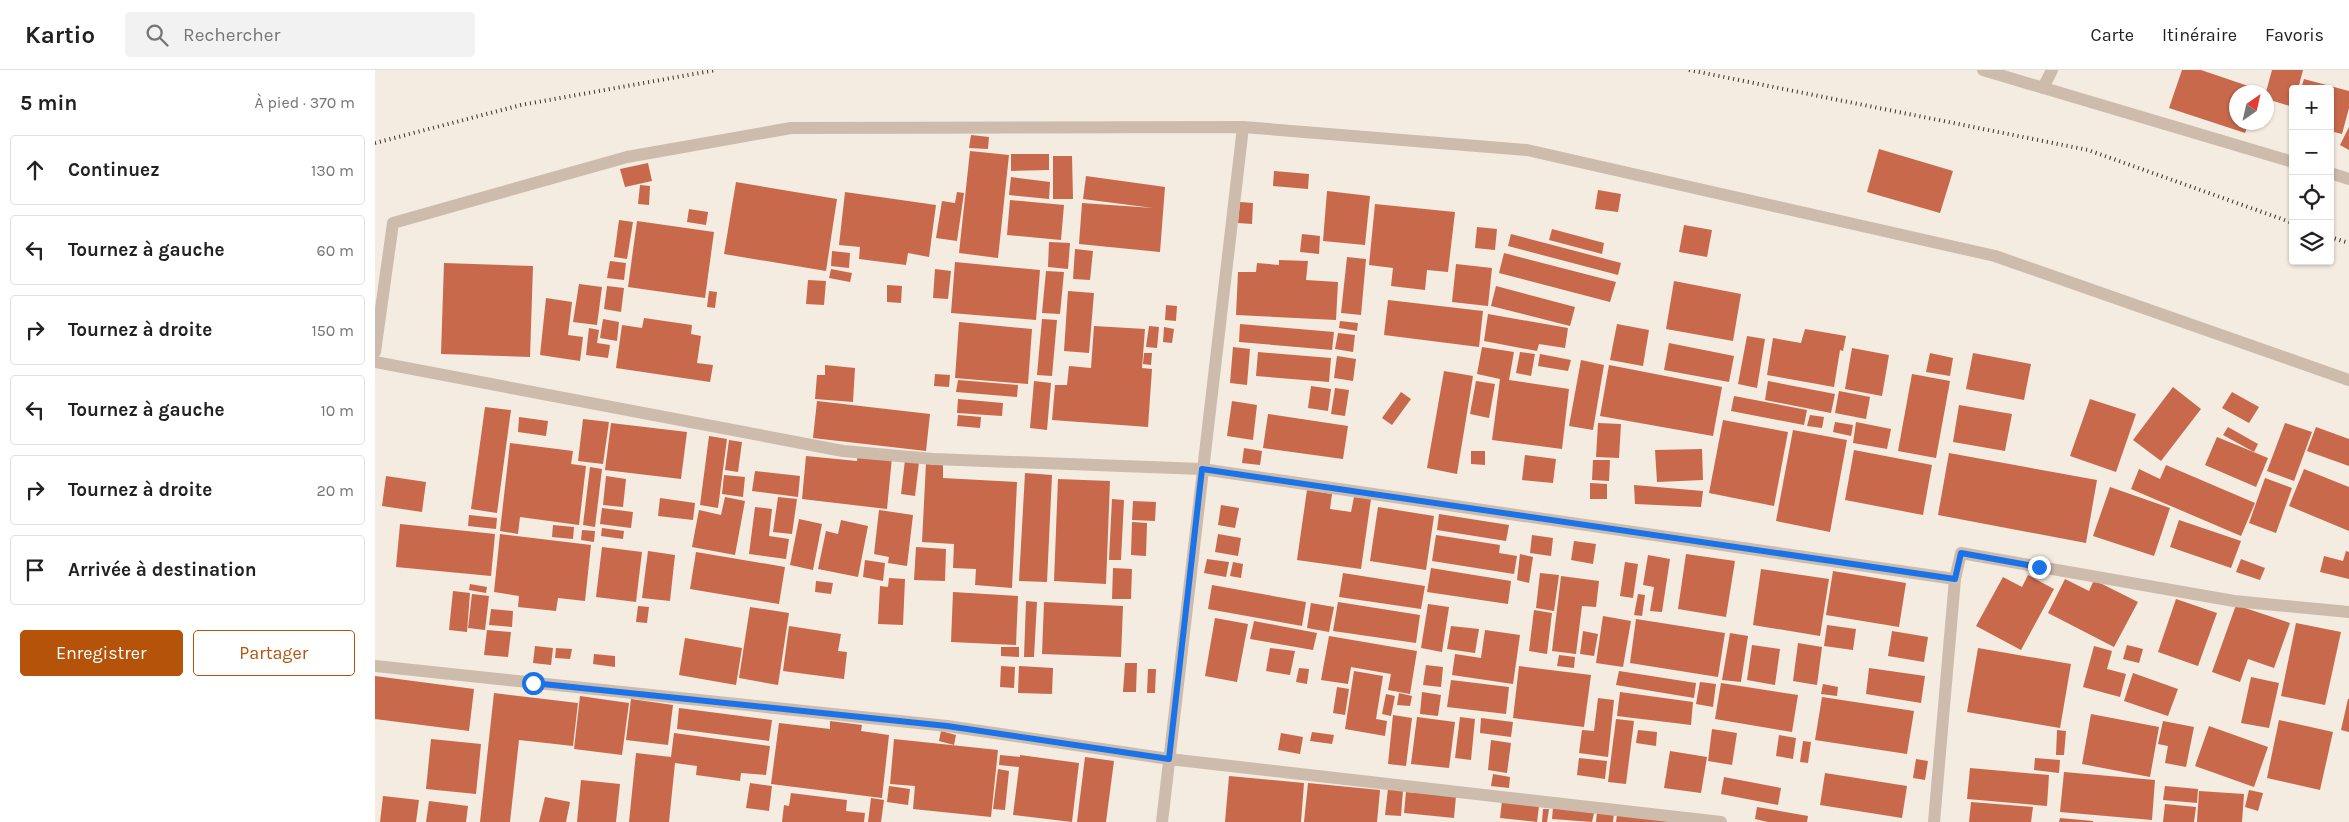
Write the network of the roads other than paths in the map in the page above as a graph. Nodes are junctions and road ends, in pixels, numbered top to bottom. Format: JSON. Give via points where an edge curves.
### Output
{"nodes":[{"id":1,"x":1983,"y":70,"type":"edge"},
{"id":2,"x":2052,"y":70,"type":"edge"},
{"id":3,"x":2043,"y":88,"type":"junction"},
{"id":4,"x":1243,"y":127,"type":"junction"},
{"id":5,"x":2289,"y":161,"type":"edge"},
{"id":6,"x":2334,"y":174,"type":"edge"},
{"id":7,"x":2349,"y":179,"type":"edge"},
{"id":8,"x":375,"y":352,"type":"edge"},
{"id":9,"x":375,"y":362,"type":"edge"},
{"id":10,"x":2349,"y":380,"type":"edge"},
{"id":11,"x":1202,"y":469,"type":"junction"},
{"id":12,"x":1955,"y":579,"type":"junction"},
{"id":13,"x":2349,"y":612,"type":"edge"},
{"id":14,"x":375,"y":666,"type":"edge"},
{"id":15,"x":1169,"y":759,"type":"junction"},
{"id":16,"x":1161,"y":822,"type":"edge"},
{"id":17,"x":1721,"y":822,"type":"edge"},
{"id":18,"x":1934,"y":822,"type":"edge"}],
"edges":[{"from":1,"to":3,"type":"street"},
{"from":2,"to":3,"type":"street"},
{"from":3,"to":5,"type":"street"},
{"from":4,"to":8,"type":"street","via":[[791,128],[627,158],[393,224]]},
{"from":4,"to":10,"type":"street","via":[[1527,150],[1995,256]]},
{"from":4,"to":11,"type":"street"},
{"from":6,"to":7,"type":"street"},
{"from":9,"to":11,"type":"street","via":[[843,451],[933,459]]},
{"from":11,"to":12,"type":"street"},
{"from":11,"to":15,"type":"street"},
{"from":12,"to":13,"type":"street","via":[[1961,553],[2234,601]]},
{"from":12,"to":18,"type":"street"},
{"from":14,"to":15,"type":"street","via":[[947,726]]},
{"from":15,"to":16,"type":"street"},
{"from":15,"to":17,"type":"street"}]}
